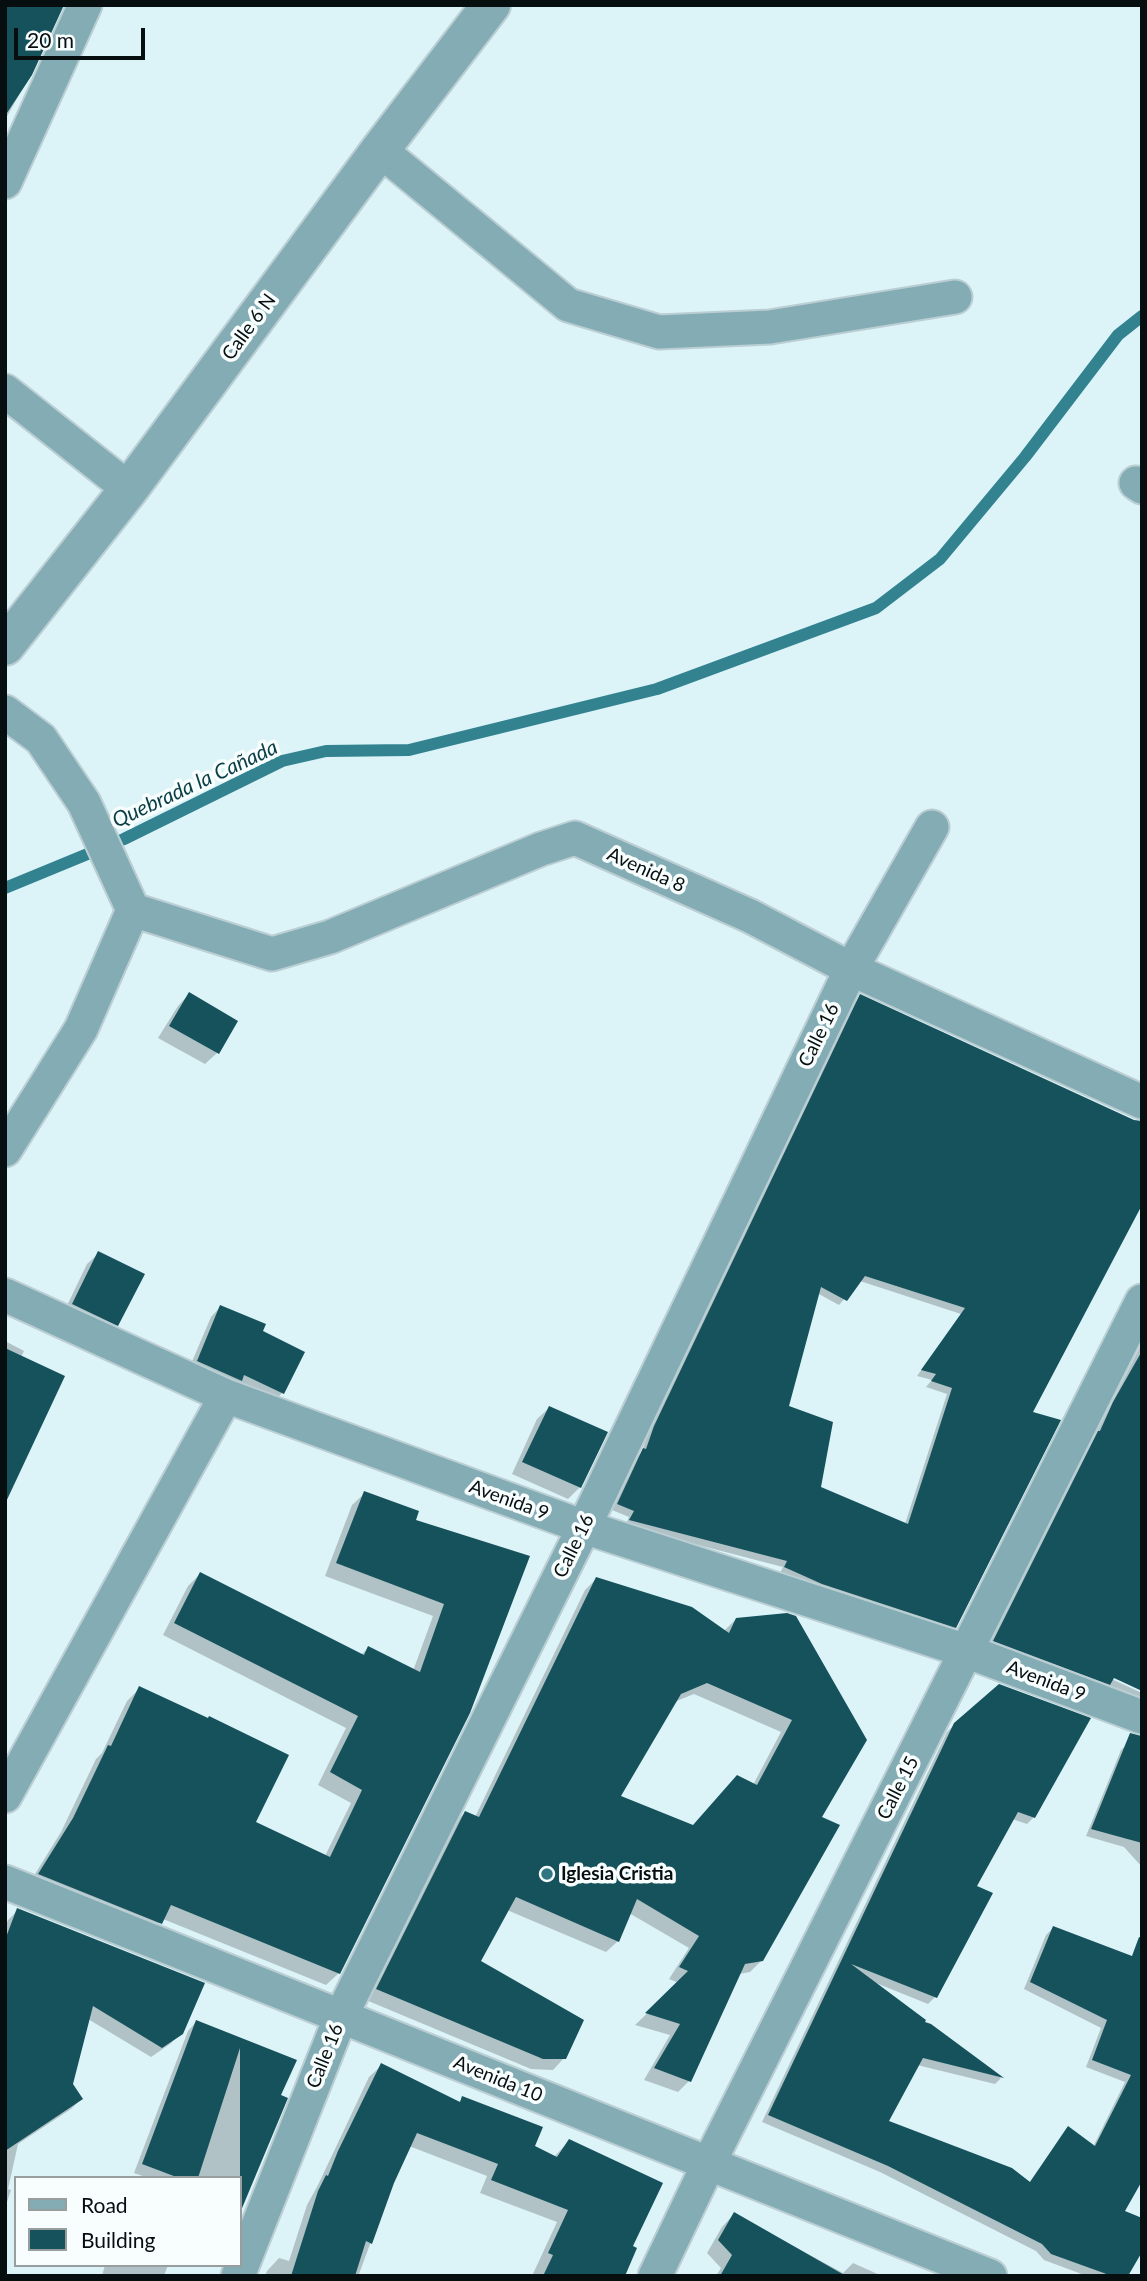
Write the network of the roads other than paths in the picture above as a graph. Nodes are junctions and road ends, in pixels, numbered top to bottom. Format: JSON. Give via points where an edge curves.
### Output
{"nodes":[{"id":1,"x":86,"y":5,"type":"edge"},
{"id":2,"x":491,"y":5,"type":"edge"},
{"id":3,"x":380,"y":150,"type":"junction"},
{"id":4,"x":5,"y":182,"type":"edge"},
{"id":5,"x":955,"y":296,"type":"dead end"},
{"id":6,"x":5,"y":391,"type":"edge"},
{"id":7,"x":129,"y":489,"type":"junction"},
{"id":8,"x":5,"y":646,"type":"edge"},
{"id":9,"x":5,"y":712,"type":"edge"},
{"id":10,"x":932,"y":827,"type":"dead end"},
{"id":11,"x":130,"y":902,"type":"junction"},
{"id":12,"x":851,"y":969,"type":"junction"},
{"id":13,"x":1142,"y":1102,"type":"edge"},
{"id":14,"x":5,"y":1150,"type":"edge"},
{"id":15,"x":5,"y":1295,"type":"edge"},
{"id":16,"x":1142,"y":1301,"type":"edge"},
{"id":17,"x":226,"y":1396,"type":"junction"},
{"id":18,"x":584,"y":1527,"type":"junction"},
{"id":19,"x":966,"y":1651,"type":"junction"},
{"id":20,"x":1142,"y":1717,"type":"edge"},
{"id":21,"x":5,"y":1796,"type":"edge"},
{"id":22,"x":5,"y":1882,"type":"edge"},
{"id":23,"x":341,"y":2016,"type":"junction"},
{"id":24,"x":709,"y":2164,"type":"junction"},
{"id":25,"x":242,"y":2264,"type":"edge"},
{"id":26,"x":655,"y":2276,"type":"edge"},
{"id":27,"x":990,"y":2276,"type":"edge"}],
"edges":[{"from":1,"to":4,"type":"street"},
{"from":2,"to":3,"type":"street","name":"Calle 6 N"},
{"from":3,"to":5,"type":"street","via":[[568,305],[659,332],[770,327]]},
{"from":3,"to":7,"type":"street","name":"Calle 6 N"},
{"from":6,"to":7,"type":"street"},
{"from":7,"to":8,"type":"street","name":"Calle 6 N"},
{"from":9,"to":11,"type":"street","via":[[41,739],[84,803]]},
{"from":10,"to":12,"type":"street","name":"Calle 16"},
{"from":11,"to":12,"type":"street","name":"Avenida 8","via":[[272,954],[330,937],[575,838],[750,916]]},
{"from":11,"to":14,"type":"street","via":[[81,1029]]},
{"from":12,"to":13,"type":"street","name":"Avenida 8"},
{"from":12,"to":18,"type":"street","name":"Calle 16"},
{"from":15,"to":17,"type":"street","name":"Avenida 9"},
{"from":16,"to":19,"type":"street","name":"Calle 15"},
{"from":17,"to":18,"type":"street","name":"Avenida 9"},
{"from":17,"to":21,"type":"street"},
{"from":18,"to":19,"type":"street","name":"Avenida 9"},
{"from":18,"to":23,"type":"street","name":"Calle 16"},
{"from":19,"to":20,"type":"street","name":"Avenida 9"},
{"from":19,"to":24,"type":"street","name":"Calle 15"},
{"from":22,"to":23,"type":"street","name":"Avenida 10"},
{"from":23,"to":24,"type":"street","name":"Avenida 10"},
{"from":23,"to":25,"type":"street","name":"Calle 16"},
{"from":24,"to":26,"type":"street","name":"Calle 15"},
{"from":24,"to":27,"type":"street","name":"Avenida 10"}]}
